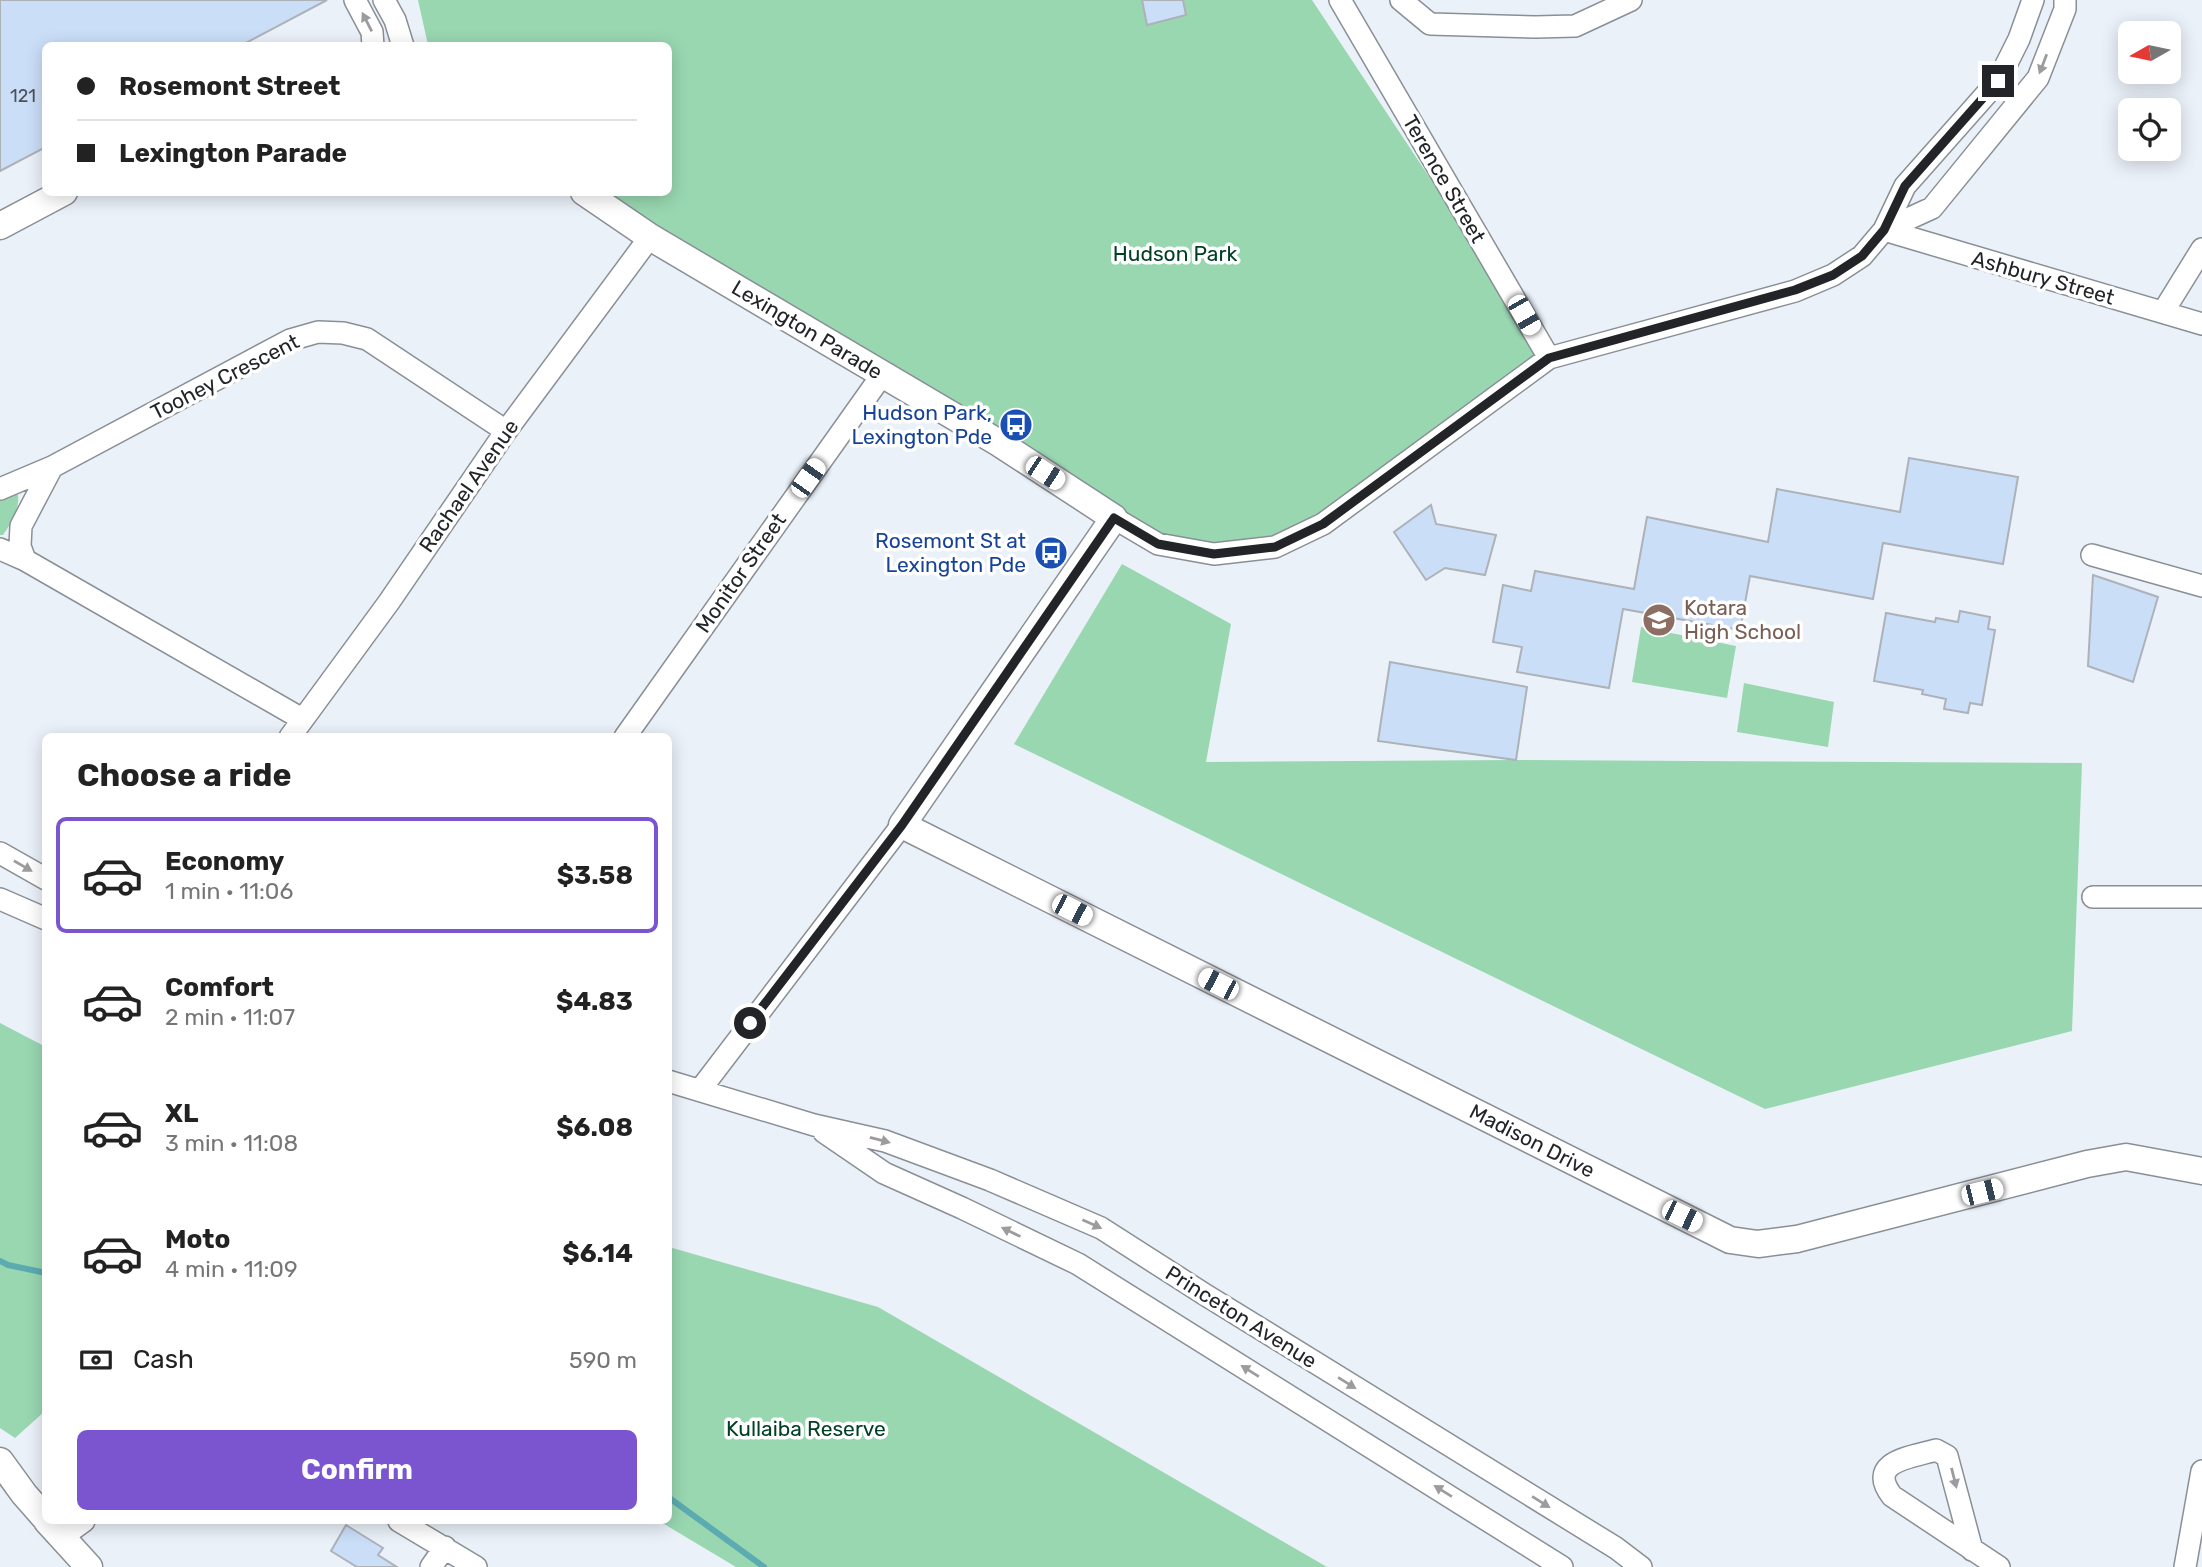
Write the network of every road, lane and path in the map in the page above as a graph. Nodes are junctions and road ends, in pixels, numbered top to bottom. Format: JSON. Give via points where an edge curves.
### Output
{"nodes":[{"id":1,"x":355,"y":0,"type":"edge"},
{"id":2,"x":384,"y":0,"type":"edge"},
{"id":3,"x":1340,"y":0,"type":"edge"},
{"id":4,"x":1401,"y":0,"type":"edge"},
{"id":5,"x":1632,"y":0,"type":"edge"},
{"id":6,"x":2033,"y":0,"type":"edge"},
{"id":7,"x":2065,"y":0,"type":"edge"},
{"id":8,"x":1607,"y":6,"type":"edge"},
{"id":9,"x":373,"y":42,"type":"edge"},
{"id":10,"x":401,"y":42,"type":"edge"},
{"id":11,"x":56,"y":196,"type":"edge"},
{"id":12,"x":590,"y":196,"type":"edge"},
{"id":13,"x":0,"y":226,"type":"edge"},
{"id":14,"x":1884,"y":230,"type":"junction"},
{"id":15,"x":650,"y":237,"type":"junction"},
{"id":16,"x":2202,"y":249,"type":"edge"},
{"id":17,"x":2162,"y":312,"type":"junction"},
{"id":18,"x":2202,"y":324,"type":"edge"},
{"id":19,"x":1549,"y":358,"type":"junction"},
{"id":20,"x":882,"y":374,"type":"junction"},
{"id":21,"x":506,"y":431,"type":"junction"},
{"id":22,"x":52,"y":467,"type":"junction"},
{"id":23,"x":0,"y":489,"type":"edge"},
{"id":24,"x":1114,"y":518,"type":"junction"},
{"id":25,"x":0,"y":549,"type":"edge"},
{"id":26,"x":2092,"y":555,"type":"dead end"},
{"id":27,"x":25,"y":560,"type":"junction"},
{"id":28,"x":2202,"y":586,"type":"edge"},
{"id":29,"x":296,"y":728,"type":"edge"},
{"id":30,"x":628,"y":733,"type":"edge"},
{"id":31,"x":902,"y":825,"type":"junction"},
{"id":32,"x":0,"y":853,"type":"edge"},
{"id":33,"x":42,"y":877,"type":"edge"},
{"id":34,"x":2093,"y":897,"type":"dead end"},
{"id":35,"x":2202,"y":897,"type":"edge"},
{"id":36,"x":0,"y":899,"type":"edge"},
{"id":37,"x":42,"y":917,"type":"edge"},
{"id":38,"x":672,"y":1082,"type":"edge"},
{"id":39,"x":700,"y":1090,"type":"junction"},
{"id":40,"x":814,"y":1125,"type":"junction"},
{"id":41,"x":2202,"y":1171,"type":"edge"},
{"id":42,"x":0,"y":1461,"type":"edge"},
{"id":43,"x":2202,"y":1471,"type":"edge"},
{"id":44,"x":0,"y":1481,"type":"edge"},
{"id":45,"x":23,"y":1494,"type":"junction"},
{"id":46,"x":42,"y":1514,"type":"edge"},
{"id":47,"x":405,"y":1524,"type":"edge"},
{"id":48,"x":52,"y":1525,"type":"edge"},
{"id":49,"x":445,"y":1547,"type":"junction"},
{"id":50,"x":1972,"y":1550,"type":"junction"},
{"id":51,"x":89,"y":1567,"type":"edge"},
{"id":52,"x":431,"y":1567,"type":"edge"},
{"id":53,"x":476,"y":1567,"type":"edge"},
{"id":54,"x":1562,"y":1567,"type":"edge"},
{"id":55,"x":1641,"y":1567,"type":"edge"},
{"id":56,"x":1999,"y":1567,"type":"edge"},
{"id":57,"x":2185,"y":1567,"type":"edge"}],
"edges":[{"from":9,"to":1,"type":"street","one_way":true},
{"from":2,"to":10,"type":"street"},
{"from":3,"to":19,"type":"street","name":"Terence Street"},
{"from":4,"to":8,"type":"street","via":[[1430,24],[1575,26]]},
{"from":5,"to":8,"type":"street"},
{"from":6,"to":14,"type":"street","name":"Lexington Parade","via":[[2020,39],[1998,81],[1905,186]]},
{"from":7,"to":14,"type":"street","name":"Lexington Parade","one_way":true,"via":[[2038,78],[1933,208]]},
{"from":11,"to":13,"type":"main road"},
{"from":12,"to":15,"type":"main road","name":"Lexington Parade"},
{"from":14,"to":17,"type":"street","name":"Ashbury Street"},
{"from":14,"to":19,"type":"street","name":"Lexington Parade","via":[[1862,256],[1833,275],[1795,290]]},
{"from":15,"to":20,"type":"main road","name":"Lexington Parade"},
{"from":15,"to":21,"type":"street","name":"Rachael Avenue"},
{"from":16,"to":17,"type":"street"},
{"from":17,"to":18,"type":"street","name":"Ashbury Street"},
{"from":19,"to":24,"type":"street","name":"Lexington Parade","via":[[1323,524],[1275,547],[1214,554],[1158,544]]},
{"from":20,"to":24,"type":"main road","name":"Lexington Parade"},
{"from":20,"to":30,"type":"street","name":"Monitor Street"},
{"from":21,"to":22,"type":"street","name":"Toohey Crescent","via":[[368,339],[318,332],[290,340],[238,366]]},
{"from":21,"to":29,"type":"street","name":"Rachael Avenue"},
{"from":22,"to":23,"type":"street","name":"Toohey Crescent"},
{"from":22,"to":27,"type":"street","via":[[22,526],[20,546]]},
{"from":24,"to":31,"type":"main road"},
{"from":25,"to":27,"type":"street"},
{"from":26,"to":28,"type":"street"},
{"from":27,"to":29,"type":"street"},
{"from":31,"to":39,"type":"street"},
{"from":31,"to":41,"type":"main road","name":"Madison Drive","via":[[1730,1240],[1758,1244],[1797,1239],[2126,1157]]},
{"from":32,"to":33,"type":"street","one_way":true},
{"from":34,"to":35,"type":"street"},
{"from":36,"to":37,"type":"street"},
{"from":38,"to":39,"type":"street","name":"Princeton Avenue"},
{"from":39,"to":40,"type":"street","name":"Princeton Avenue"},
{"from":54,"to":40,"type":"street","name":"Princeton Avenue","one_way":true,"via":[[1078,1264],[884,1173]]},
{"from":40,"to":55,"type":"street","name":"Princeton Avenue","one_way":true,"via":[[885,1141],[1101,1228]]},
{"from":42,"to":45,"type":"main road"},
{"from":43,"to":57,"type":"street"},
{"from":44,"to":45,"type":"main road"},
{"from":45,"to":46,"type":"main road"},
{"from":47,"to":49,"type":"street"},
{"from":48,"to":51,"type":"main road"},
{"from":49,"to":52,"type":"street"},
{"from":49,"to":53,"type":"street"},
{"from":50,"to":50,"type":"street","one_way":true,"via":[[1892,1496],[1884,1479],[1889,1465],[1936,1451],[1947,1456]]},
{"from":50,"to":56,"type":"street"}]}
